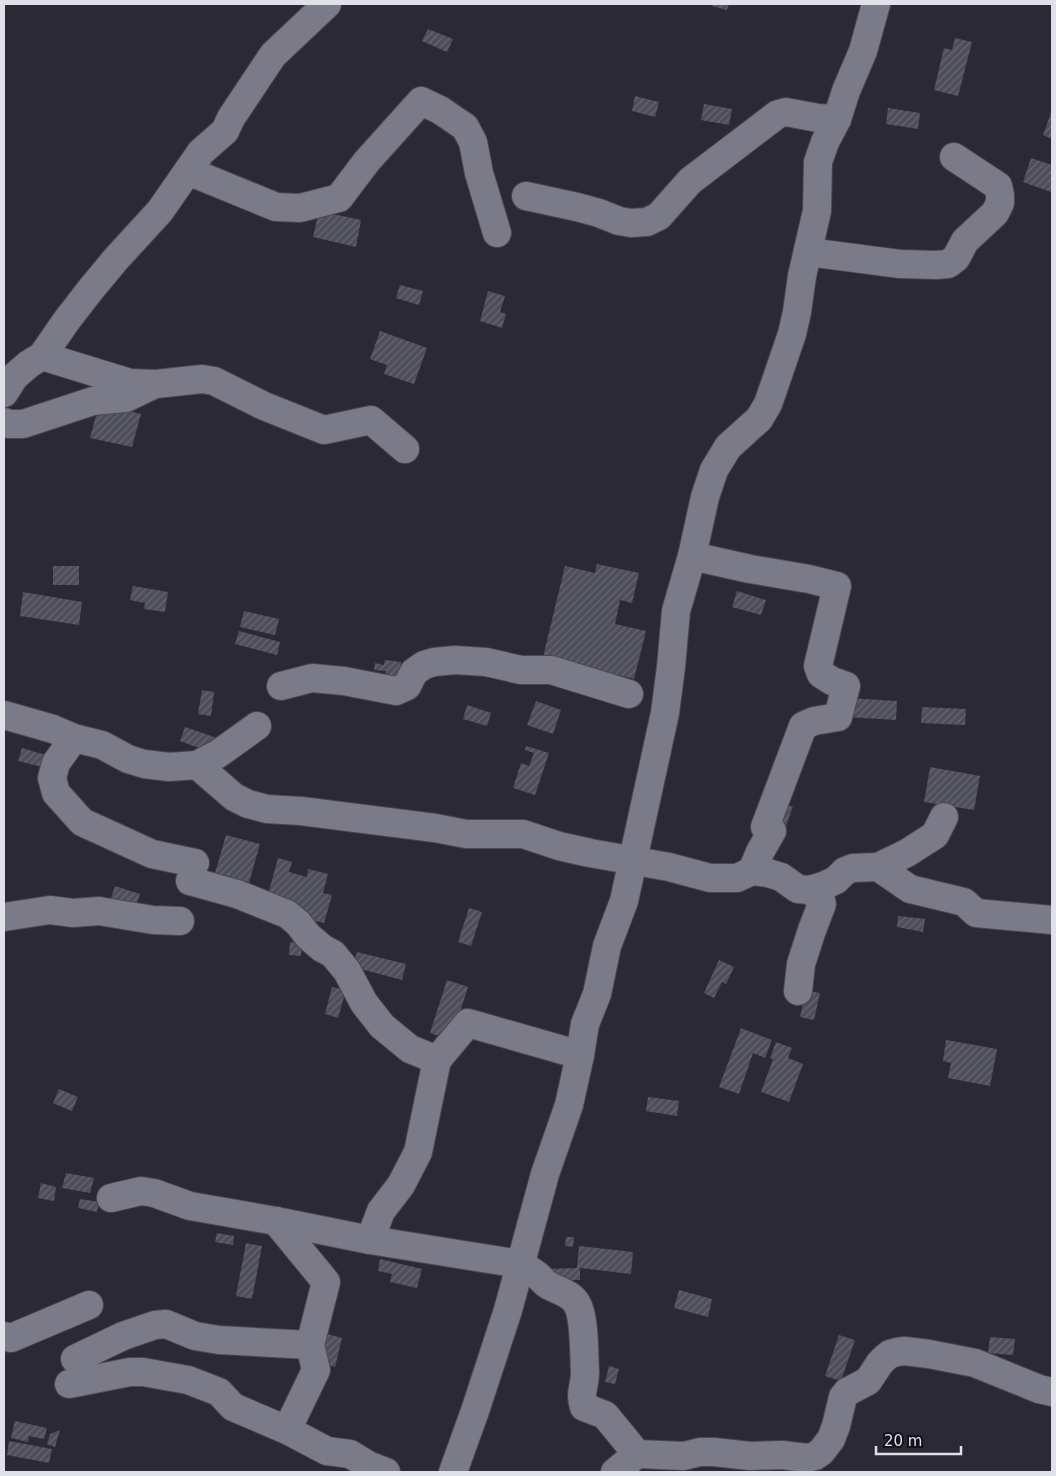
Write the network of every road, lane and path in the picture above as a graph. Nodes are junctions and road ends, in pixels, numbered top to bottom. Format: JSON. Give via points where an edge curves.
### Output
{"nodes":[{"id":1,"x":327,"y":4,"type":"edge"},
{"id":2,"x":876,"y":4,"type":"edge"},
{"id":3,"x":837,"y":119,"type":"junction"},
{"id":4,"x":954,"y":157,"type":"dead end"},
{"id":5,"x":188,"y":171,"type":"junction"},
{"id":6,"x":526,"y":196,"type":"dead end"},
{"id":7,"x":497,"y":233,"type":"dead end"},
{"id":8,"x":808,"y":252,"type":"junction"},
{"id":9,"x":42,"y":356,"type":"junction"},
{"id":10,"x":156,"y":384,"type":"junction"},
{"id":11,"x":4,"y":393,"type":"edge"},
{"id":12,"x":4,"y":422,"type":"edge"},
{"id":13,"x":405,"y":449,"type":"dead end"},
{"id":14,"x":692,"y":556,"type":"junction"},
{"id":15,"x":281,"y":686,"type":"dead end"},
{"id":16,"x":629,"y":694,"type":"dead end"},
{"id":17,"x":4,"y":715,"type":"edge"},
{"id":18,"x":257,"y":726,"type":"dead end"},
{"id":19,"x":74,"y":738,"type":"junction"},
{"id":20,"x":197,"y":765,"type":"junction"},
{"id":21,"x":944,"y":817,"type":"dead end"},
{"id":22,"x":634,"y":861,"type":"junction"},
{"id":23,"x":878,"y":867,"type":"junction"},
{"id":24,"x":752,"y":871,"type":"junction"},
{"id":25,"x":810,"y":890,"type":"junction"},
{"id":26,"x":4,"y":918,"type":"edge"},
{"id":27,"x":1052,"y":920,"type":"edge"},
{"id":28,"x":180,"y":921,"type":"dead end"},
{"id":29,"x":798,"y":991,"type":"dead end"},
{"id":30,"x":580,"y":1055,"type":"junction"},
{"id":31,"x":437,"y":1060,"type":"junction"},
{"id":32,"x":111,"y":1198,"type":"dead end"},
{"id":33,"x":276,"y":1221,"type":"junction"},
{"id":34,"x":370,"y":1240,"type":"junction"},
{"id":35,"x":520,"y":1264,"type":"junction"},
{"id":36,"x":89,"y":1305,"type":"dead end"},
{"id":37,"x":4,"y":1336,"type":"edge"},
{"id":38,"x":310,"y":1345,"type":"junction"},
{"id":39,"x":1052,"y":1392,"type":"edge"},
{"id":40,"x":287,"y":1430,"type":"junction"},
{"id":41,"x":637,"y":1454,"type":"junction"},
{"id":42,"x":386,"y":1472,"type":"edge"},
{"id":43,"x":452,"y":1472,"type":"edge"},
{"id":44,"x":615,"y":1472,"type":"edge"}],
"edges":[{"from":1,"to":5,"type":"street","via":[[273,55],[225,131],[201,152]]},
{"from":2,"to":3,"type":"street","via":[[863,51]]},
{"from":3,"to":6,"type":"street","via":[[786,112],[778,114],[690,180],[658,216],[647,222],[619,221],[600,213]]},
{"from":3,"to":8,"type":"street","via":[[818,162],[817,211]]},
{"from":4,"to":8,"type":"street","via":[[998,186],[1000,203],[995,213],[965,241],[956,258],[948,264],[900,264]]},
{"from":5,"to":7,"type":"street","via":[[276,207],[300,208],[339,198],[366,161],[421,101],[465,128],[472,142]]},
{"from":5,"to":9,"type":"street","via":[[160,211],[116,259]]},
{"from":8,"to":14,"type":"street","via":[[792,334],[768,404],[758,419],[728,447],[714,470]]},
{"from":9,"to":10,"type":"street","via":[[130,383]]},
{"from":9,"to":11,"type":"street","via":[[15,376]]},
{"from":10,"to":12,"type":"street","via":[[126,398],[93,401],[23,424]]},
{"from":10,"to":13,"type":"street","via":[[202,379],[214,381],[324,430],[371,420]]},
{"from":14,"to":22,"type":"street","via":[[676,611],[665,712]]},
{"from":14,"to":24,"type":"street","via":[[837,586],[818,666],[821,674],[846,686],[838,717],[803,726],[765,827],[772,831]]},
{"from":15,"to":16,"type":"street","via":[[312,678],[396,691],[406,686],[414,672],[424,665],[455,660],[486,662],[521,670],[551,670]]},
{"from":17,"to":19,"type":"street","via":[[53,728]]},
{"from":18,"to":20,"type":"street"},
{"from":19,"to":20,"type":"street","via":[[102,745],[144,764],[169,767]]},
{"from":19,"to":31,"type":"street","via":[[56,763],[52,778],[56,793],[82,822],[287,914],[308,936],[333,954],[347,971],[364,1004],[382,1026],[410,1049]]},
{"from":20,"to":22,"type":"street","via":[[234,797],[267,809],[466,834],[523,834],[559,846]]},
{"from":21,"to":23,"type":"street","via":[[935,835]]},
{"from":22,"to":24,"type":"street","via":[[710,878],[737,878]]},
{"from":22,"to":30,"type":"street","via":[[624,901],[607,946],[597,994],[585,1024]]},
{"from":23,"to":25,"type":"street","via":[[844,871],[836,880]]},
{"from":23,"to":27,"type":"street","via":[[910,889],[964,902],[976,913]]},
{"from":24,"to":25,"type":"street","via":[[781,877],[798,889]]},
{"from":25,"to":29,"type":"street","via":[[822,904],[801,964]]},
{"from":26,"to":28,"type":"street","via":[[50,910],[73,913],[99,911]]},
{"from":30,"to":31,"type":"street","via":[[468,1023]]},
{"from":30,"to":35,"type":"street","via":[[569,1106],[545,1174]]},
{"from":31,"to":34,"type":"street","via":[[418,1152],[401,1185],[381,1211]]},
{"from":32,"to":33,"type":"street","via":[[141,1191],[190,1206]]},
{"from":33,"to":34,"type":"street"},
{"from":33,"to":38,"type":"street","via":[[326,1282]]},
{"from":34,"to":35,"type":"street"},
{"from":35,"to":41,"type":"street","via":[[577,1304],[584,1348],[585,1380],[581,1398],[584,1407],[605,1415]]},
{"from":35,"to":43,"type":"street","via":[[475,1411]]},
{"from":36,"to":37,"type":"street","via":[[11,1338]]},
{"from":38,"to":40,"type":"street","via":[[316,1370]]},
{"from":38,"to":40,"type":"street","via":[[219,1340],[194,1336],[166,1324],[155,1325],[123,1336],[72,1371],[143,1372],[188,1380],[219,1392],[233,1407]]},
{"from":39,"to":41,"type":"street","via":[[975,1364],[929,1354],[897,1352],[880,1363],[868,1381],[843,1397],[831,1439],[815,1456],[750,1456],[714,1452],[684,1456]]},
{"from":40,"to":42,"type":"street","via":[[327,1451],[350,1454],[368,1466]]},
{"from":41,"to":44,"type":"street"}]}
